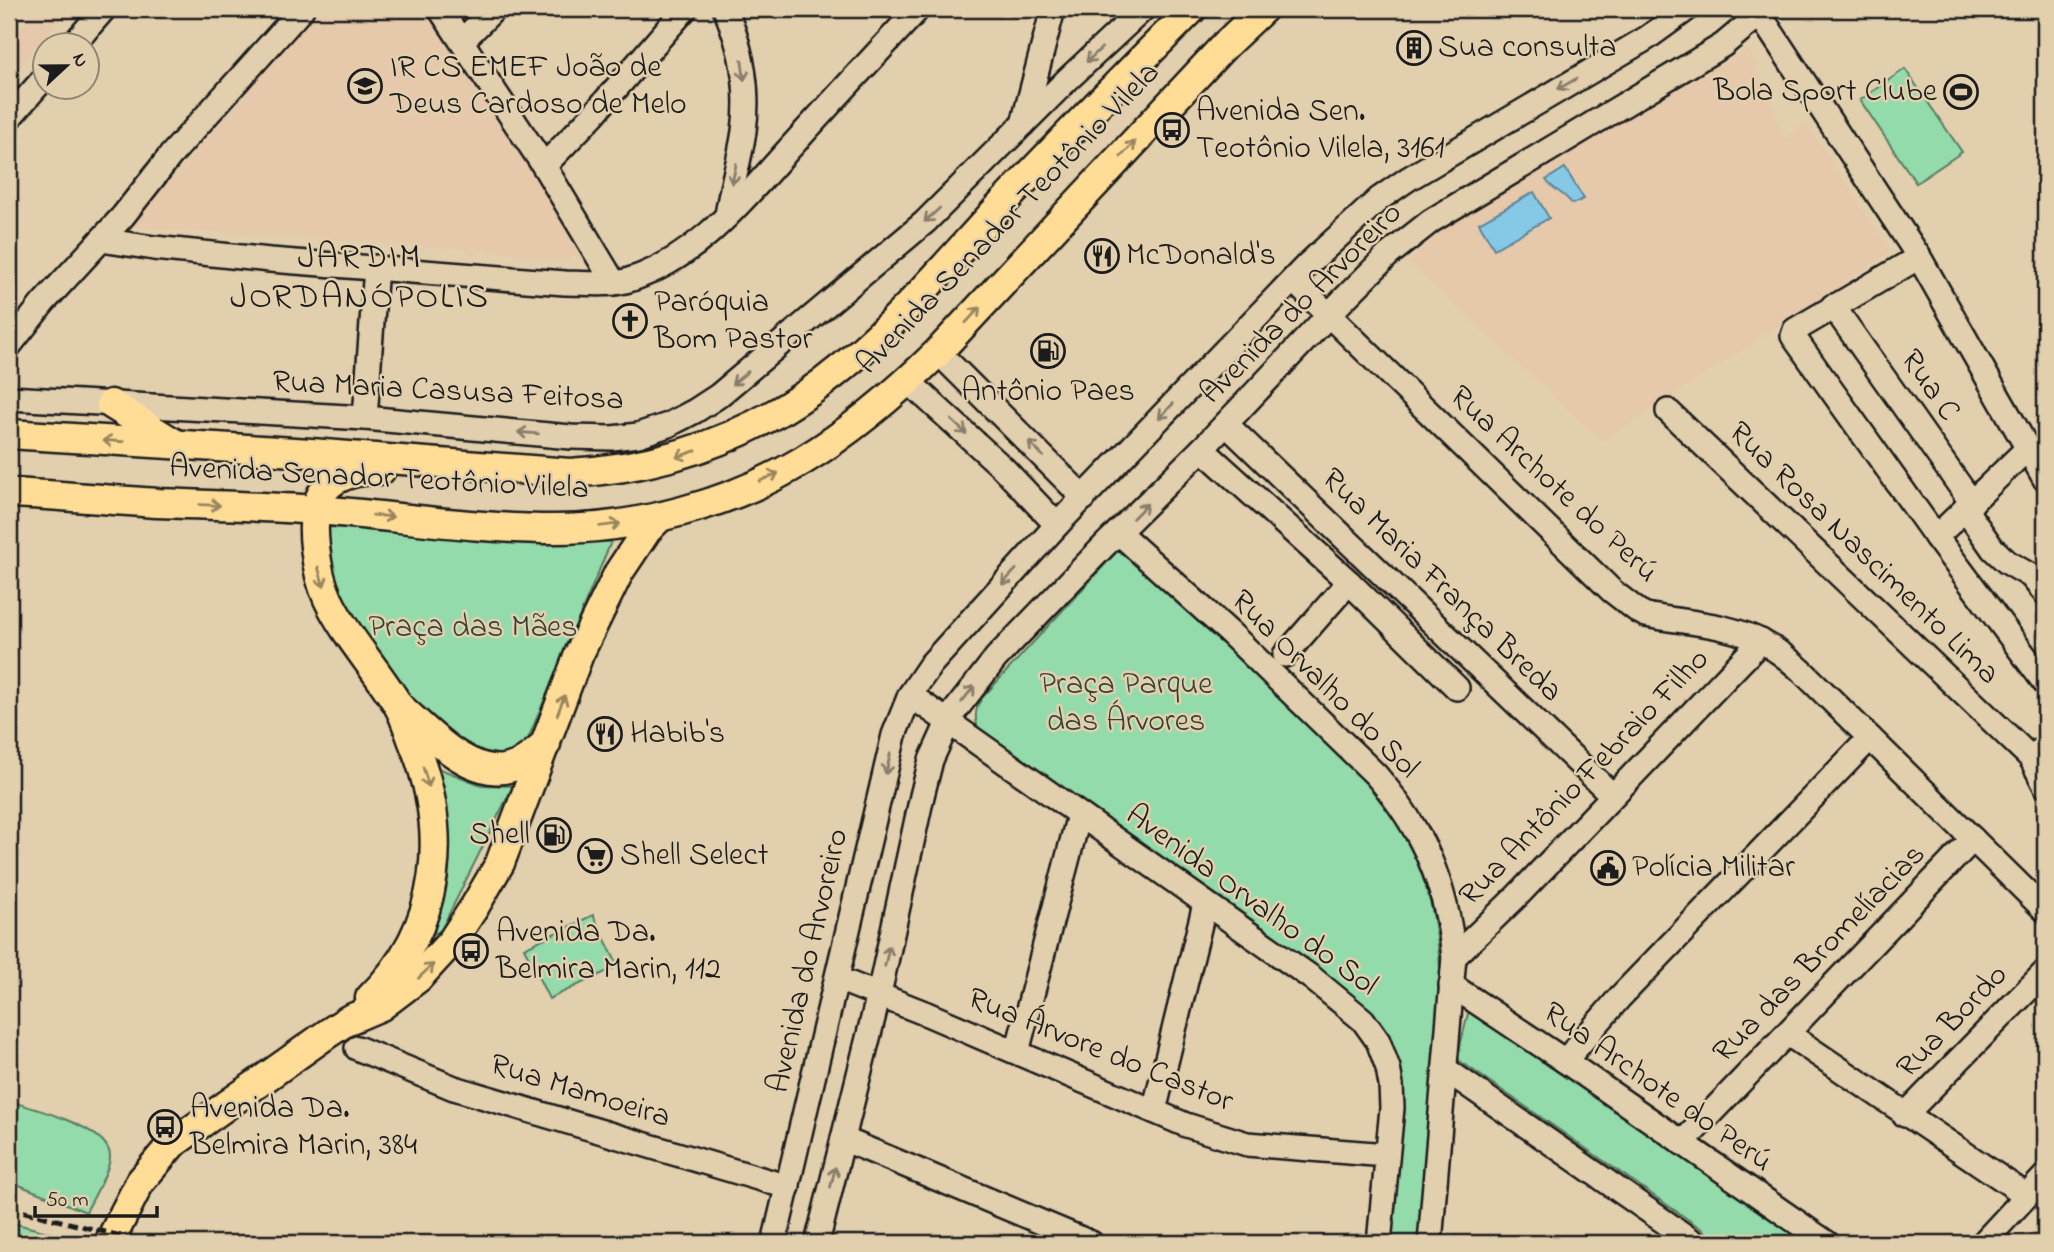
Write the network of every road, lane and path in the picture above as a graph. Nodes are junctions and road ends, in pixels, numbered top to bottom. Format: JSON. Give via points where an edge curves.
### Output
{"nodes":[{"id":1,"x":104,"y":9,"type":"edge"},
{"id":2,"x":302,"y":9,"type":"edge"},
{"id":3,"x":440,"y":9,"type":"edge"},
{"id":4,"x":494,"y":9,"type":"edge"},
{"id":5,"x":685,"y":9,"type":"edge"},
{"id":6,"x":725,"y":9,"type":"edge"},
{"id":7,"x":918,"y":9,"type":"edge"},
{"id":8,"x":1053,"y":9,"type":"edge"},
{"id":9,"x":1143,"y":9,"type":"edge"},
{"id":10,"x":1192,"y":9,"type":"edge"},
{"id":11,"x":1262,"y":9,"type":"edge"},
{"id":12,"x":1687,"y":9,"type":"edge"},
{"id":13,"x":1761,"y":11,"type":"edge"},
{"id":14,"x":84,"y":32,"type":"edge"},
{"id":15,"x":462,"y":41,"type":"junction"},
{"id":16,"x":32,"y":92,"type":"edge"},
{"id":17,"x":9,"y":118,"type":"edge"},
{"id":18,"x":1023,"y":124,"type":"junction"},
{"id":19,"x":744,"y":133,"type":"junction"},
{"id":20,"x":544,"y":166,"type":"junction"},
{"id":21,"x":771,"y":169,"type":"junction"},
{"id":22,"x":727,"y":216,"type":"junction"},
{"id":23,"x":101,"y":240,"type":"junction"},
{"id":24,"x":1919,"y":257,"type":"junction"},
{"id":25,"x":376,"y":267,"type":"junction"},
{"id":26,"x":1293,"y":280,"type":"junction"},
{"id":27,"x":614,"y":284,"type":"junction"},
{"id":28,"x":1833,"y":306,"type":"junction"},
{"id":29,"x":1330,"y":314,"type":"junction"},
{"id":30,"x":9,"y":346,"type":"edge"},
{"id":31,"x":939,"y":352,"type":"junction"},
{"id":32,"x":908,"y":381,"type":"junction"},
{"id":33,"x":9,"y":398,"type":"edge"},
{"id":34,"x":111,"y":404,"type":"junction"},
{"id":35,"x":1668,"y":411,"type":"dead end"},
{"id":36,"x":365,"y":418,"type":"junction"},
{"id":37,"x":1226,"y":424,"type":"junction"},
{"id":38,"x":9,"y":434,"type":"edge"},
{"id":39,"x":177,"y":444,"type":"junction"},
{"id":40,"x":1202,"y":449,"type":"junction"},
{"id":41,"x":2027,"y":449,"type":"junction"},
{"id":42,"x":475,"y":467,"type":"junction"},
{"id":43,"x":2045,"y":479,"type":"edge"},
{"id":44,"x":9,"y":493,"type":"edge"},
{"id":45,"x":1084,"y":498,"type":"junction"},
{"id":46,"x":1968,"y":506,"type":"junction"},
{"id":47,"x":315,"y":510,"type":"junction"},
{"id":48,"x":659,"y":518,"type":"junction"},
{"id":49,"x":1057,"y":525,"type":"junction"},
{"id":50,"x":1118,"y":532,"type":"junction"},
{"id":51,"x":1936,"y":537,"type":"junction"},
{"id":52,"x":1349,"y":582,"type":"junction"},
{"id":53,"x":2045,"y":593,"type":"edge"},
{"id":54,"x":1761,"y":641,"type":"junction"},
{"id":55,"x":1285,"y":655,"type":"dead end"},
{"id":56,"x":2045,"y":683,"type":"edge"},
{"id":57,"x":1457,"y":688,"type":"dead end"},
{"id":58,"x":910,"y":695,"type":"junction"},
{"id":59,"x":399,"y":707,"type":"junction"},
{"id":60,"x":947,"y":723,"type":"junction"},
{"id":61,"x":1870,"y":738,"type":"junction"},
{"id":62,"x":546,"y":744,"type":"junction"},
{"id":63,"x":2038,"y":753,"type":"edge"},
{"id":64,"x":2045,"y":785,"type":"edge"},
{"id":65,"x":1612,"y":795,"type":"junction"},
{"id":66,"x":1079,"y":815,"type":"junction"},
{"id":67,"x":1973,"y":839,"type":"junction"},
{"id":68,"x":1205,"y":904,"type":"junction"},
{"id":69,"x":2045,"y":910,"type":"edge"},
{"id":70,"x":1454,"y":957,"type":"junction"},
{"id":71,"x":2045,"y":972,"type":"edge"},
{"id":72,"x":838,"y":979,"type":"junction"},
{"id":73,"x":1451,"y":985,"type":"junction"},
{"id":74,"x":879,"y":994,"type":"junction"},
{"id":75,"x":348,"y":1020,"type":"junction"},
{"id":76,"x":1788,"y":1034,"type":"junction"},
{"id":77,"x":357,"y":1048,"type":"dead end"},
{"id":78,"x":1017,"y":1052,"type":"junction"},
{"id":79,"x":1565,"y":1061,"type":"junction"},
{"id":80,"x":1445,"y":1069,"type":"junction"},
{"id":81,"x":1154,"y":1111,"type":"junction"},
{"id":82,"x":1905,"y":1115,"type":"junction"},
{"id":83,"x":843,"y":1139,"type":"junction"},
{"id":84,"x":1682,"y":1143,"type":"junction"},
{"id":85,"x":1387,"y":1155,"type":"junction"},
{"id":86,"x":2045,"y":1177,"type":"edge"},
{"id":87,"x":788,"y":1187,"type":"junction"},
{"id":88,"x":2026,"y":1195,"type":"junction"},
{"id":89,"x":109,"y":1243,"type":"edge"},
{"id":90,"x":774,"y":1243,"type":"edge"},
{"id":91,"x":817,"y":1243,"type":"edge"},
{"id":92,"x":1091,"y":1243,"type":"edge"},
{"id":93,"x":1379,"y":1243,"type":"edge"},
{"id":94,"x":1430,"y":1243,"type":"edge"},
{"id":95,"x":1695,"y":1243,"type":"edge"},
{"id":96,"x":1827,"y":1243,"type":"edge"},
{"id":97,"x":1983,"y":1243,"type":"edge"}],
"edges":[{"from":1,"to":14,"type":"street"},
{"from":2,"to":23,"type":"street"},
{"from":3,"to":15,"type":"street"},
{"from":4,"to":15,"type":"street"},
{"from":5,"to":20,"type":"street"},
{"from":6,"to":19,"type":"street","one_way":true,"via":[[743,62]]},
{"from":7,"to":21,"type":"street"},
{"from":8,"to":18,"type":"street"},
{"from":9,"to":18,"type":"street","name":"Rua Maria Casusa Feitosa","one_way":true},
{"from":10,"to":42,"type":"main road","name":"Avenida Senador Teotônio Vilela","one_way":true,"via":[[883,330],[846,365],[785,409],[721,442],[635,467],[570,473]]},
{"from":31,"to":11,"type":"main road","name":"Avenida Senador Teotônio Vilela","one_way":true},
{"from":12,"to":26,"type":"street","name":"Avenida do Arvoreiro","one_way":true,"via":[[1647,38],[1408,179],[1379,199]]},
{"from":13,"to":24,"type":"street"},
{"from":13,"to":29,"type":"street","name":"Avenida do Arvoreiro","via":[[1723,45],[1431,221],[1388,255]]},
{"from":15,"to":20,"type":"street"},
{"from":16,"to":17,"type":"street"},
{"from":18,"to":36,"type":"street","name":"Rua Maria Casusa Feitosa","one_way":true,"via":[[950,198],[792,335],[718,396],[668,425],[612,438]]},
{"from":19,"to":21,"type":"street"},
{"from":19,"to":22,"type":"street","one_way":true},
{"from":20,"to":27,"type":"street"},
{"from":21,"to":22,"type":"street"},
{"from":22,"to":27,"type":"street","via":[[702,241],[672,260]]},
{"from":23,"to":25,"type":"street"},
{"from":23,"to":30,"type":"street"},
{"from":24,"to":28,"type":"street"},
{"from":24,"to":41,"type":"street"},
{"from":25,"to":27,"type":"street"},
{"from":25,"to":36,"type":"street"},
{"from":26,"to":29,"type":"street","name":"Rua Archote do Perú"},
{"from":26,"to":45,"type":"street","name":"Avenida do Arvoreiro","one_way":true},
{"from":28,"to":46,"type":"street","name":"Rua C"},
{"from":28,"to":51,"type":"street","name":"Rua Rosa Nascimento Lima","via":[[1796,330],[1794,339]]},
{"from":29,"to":37,"type":"street","name":"Avenida do Arvoreiro"},
{"from":29,"to":54,"type":"street","name":"Rua Archote do Perú","via":[[1627,603],[1646,615],[1716,626]]},
{"from":31,"to":32,"type":"main road","name":"Avenida Senador Teotônio Vilela"},
{"from":45,"to":31,"type":"street","one_way":true},
{"from":48,"to":32,"type":"main road","name":"Avenida Senador Teotônio Vilela","one_way":true,"via":[[730,494],[800,462]]},
{"from":32,"to":49,"type":"street","one_way":true},
{"from":33,"to":34,"type":"street","name":"Rua Maria Casusa Feitosa"},
{"from":34,"to":36,"type":"street","name":"Rua Maria Casusa Feitosa"},
{"from":34,"to":39,"type":"main road"},
{"from":35,"to":63,"type":"street","name":"Rua Rosa Nascimento Lima"},
{"from":37,"to":40,"type":"street","name":"Avenida do Arvoreiro"},
{"from":37,"to":65,"type":"street","name":"Rua Maria França Breda"},
{"from":39,"to":38,"type":"main road","name":"Avenida Senador Teotônio Vilela","one_way":true},
{"from":39,"to":42,"type":"main road","name":"Avenida Senador Teotônio Vilela"},
{"from":50,"to":40,"type":"street","name":"Avenida do Arvoreiro","one_way":true},
{"from":40,"to":52,"type":"street"},
{"from":41,"to":43,"type":"street"},
{"from":41,"to":46,"type":"street"},
{"from":42,"to":47,"type":"main road","via":[[440,474],[349,472],[329,484]]},
{"from":44,"to":47,"type":"main road","name":"Avenida Senador Teotônio Vilela","one_way":true},
{"from":45,"to":49,"type":"street","name":"Avenida do Arvoreiro"},
{"from":46,"to":51,"type":"street"},
{"from":46,"to":53,"type":"street","name":"Rua C","via":[[1993,549],[2031,576]]},
{"from":47,"to":48,"type":"main road","name":"Avenida Senador Teotônio Vilela","one_way":true,"via":[[556,529]]},
{"from":47,"to":59,"type":"main road","one_way":true,"via":[[317,567],[327,597]]},
{"from":62,"to":48,"type":"main road","one_way":true,"via":[[579,654],[619,572]]},
{"from":49,"to":58,"type":"street","name":"Avenida do Arvoreiro","one_way":true,"via":[[948,643]]},
{"from":60,"to":50,"type":"street","name":"Avenida do Arvoreiro","one_way":true,"via":[[996,658]]},
{"from":50,"to":70,"type":"street","name":"Rua Orvalho do Sol","via":[[1231,634],[1395,797],[1444,894]]},
{"from":51,"to":56,"type":"street","name":"Rua Rosa Nascimento Lima"},
{"from":52,"to":55,"type":"street"},
{"from":52,"to":57,"type":"street"},
{"from":54,"to":61,"type":"street","name":"Rua Archote do Perú","via":[[1803,672]]},
{"from":54,"to":65,"type":"street","name":"Rua Antônio Febraio Filho"},
{"from":58,"to":60,"type":"street"},
{"from":58,"to":72,"type":"street","name":"Avenida do Arvoreiro","one_way":true,"via":[[894,735]]},
{"from":59,"to":62,"type":"main road","via":[[459,756],[486,769],[509,768]]},
{"from":59,"to":75,"type":"main road","one_way":true,"via":[[431,795],[431,894],[419,932],[398,968]]},
{"from":60,"to":66,"type":"street","name":"Avenida Orvalho do Sol"},
{"from":74,"to":60,"type":"street","name":"Avenida do Arvoreiro","one_way":true,"via":[[931,760]]},
{"from":61,"to":67,"type":"street","name":"Rua Archote do Perú"},
{"from":61,"to":79,"type":"street","via":[[1620,997]]},
{"from":75,"to":62,"type":"main road","one_way":true,"via":[[400,992],[452,941],[500,863]]},
{"from":63,"to":64,"type":"street","name":"Rua Rosa Nascimento Lima"},
{"from":65,"to":70,"type":"street","name":"Rua Antônio Febraio Filho"},
{"from":66,"to":68,"type":"street","name":"Avenida Orvalho do Sol"},
{"from":66,"to":78,"type":"street"},
{"from":67,"to":69,"type":"street","name":"Rua Archote do Perú"},
{"from":67,"to":76,"type":"street","name":"Rua das Bromelíacias"},
{"from":68,"to":81,"type":"street"},
{"from":68,"to":85,"type":"street","name":"Avenida Orvalho do Sol","via":[[1331,992],[1363,1020],[1378,1041],[1391,1085]]},
{"from":70,"to":73,"type":"street","name":"Rua Orvalho do Sol"},
{"from":71,"to":82,"type":"street","name":"Rua Bordo"},
{"from":72,"to":74,"type":"street","name":"Rua Árvore do Castor"},
{"from":72,"to":87,"type":"street","name":"Avenida do Arvoreiro"},
{"from":73,"to":79,"type":"street","name":"Rua Archote do Perú"},
{"from":73,"to":80,"type":"street","name":"Rua Orvalho do Sol"},
{"from":74,"to":78,"type":"street","name":"Rua Árvore do Castor"},
{"from":74,"to":83,"type":"street","name":"Avenida do Arvoreiro"},
{"from":75,"to":89,"type":"main road","via":[[172,1144],[140,1182]]},
{"from":76,"to":82,"type":"street"},
{"from":76,"to":84,"type":"street","name":"Rua das Bromelíacias"},
{"from":77,"to":87,"type":"street","name":"Rua Mamoeira","via":[[454,1088]]},
{"from":78,"to":81,"type":"street","name":"Rua Árvore do Castor"},
{"from":79,"to":84,"type":"street","name":"Rua Archote do Perú"},
{"from":80,"to":94,"type":"street","name":"Rua Orvalho do Sol"},
{"from":80,"to":95,"type":"street"},
{"from":81,"to":85,"type":"street","name":"Rua Árvore do Castor","via":[[1248,1144]]},
{"from":82,"to":88,"type":"street"},
{"from":91,"to":83,"type":"street","name":"Avenida do Arvoreiro","one_way":true},
{"from":83,"to":92,"type":"street"},
{"from":84,"to":96,"type":"street","name":"Rua Archote do Perú"},
{"from":85,"to":93,"type":"street","name":"Avenida Orvalho do Sol"},
{"from":86,"to":88,"type":"street"},
{"from":87,"to":90,"type":"street","name":"Avenida do Arvoreiro"},
{"from":88,"to":97,"type":"street"}]}
